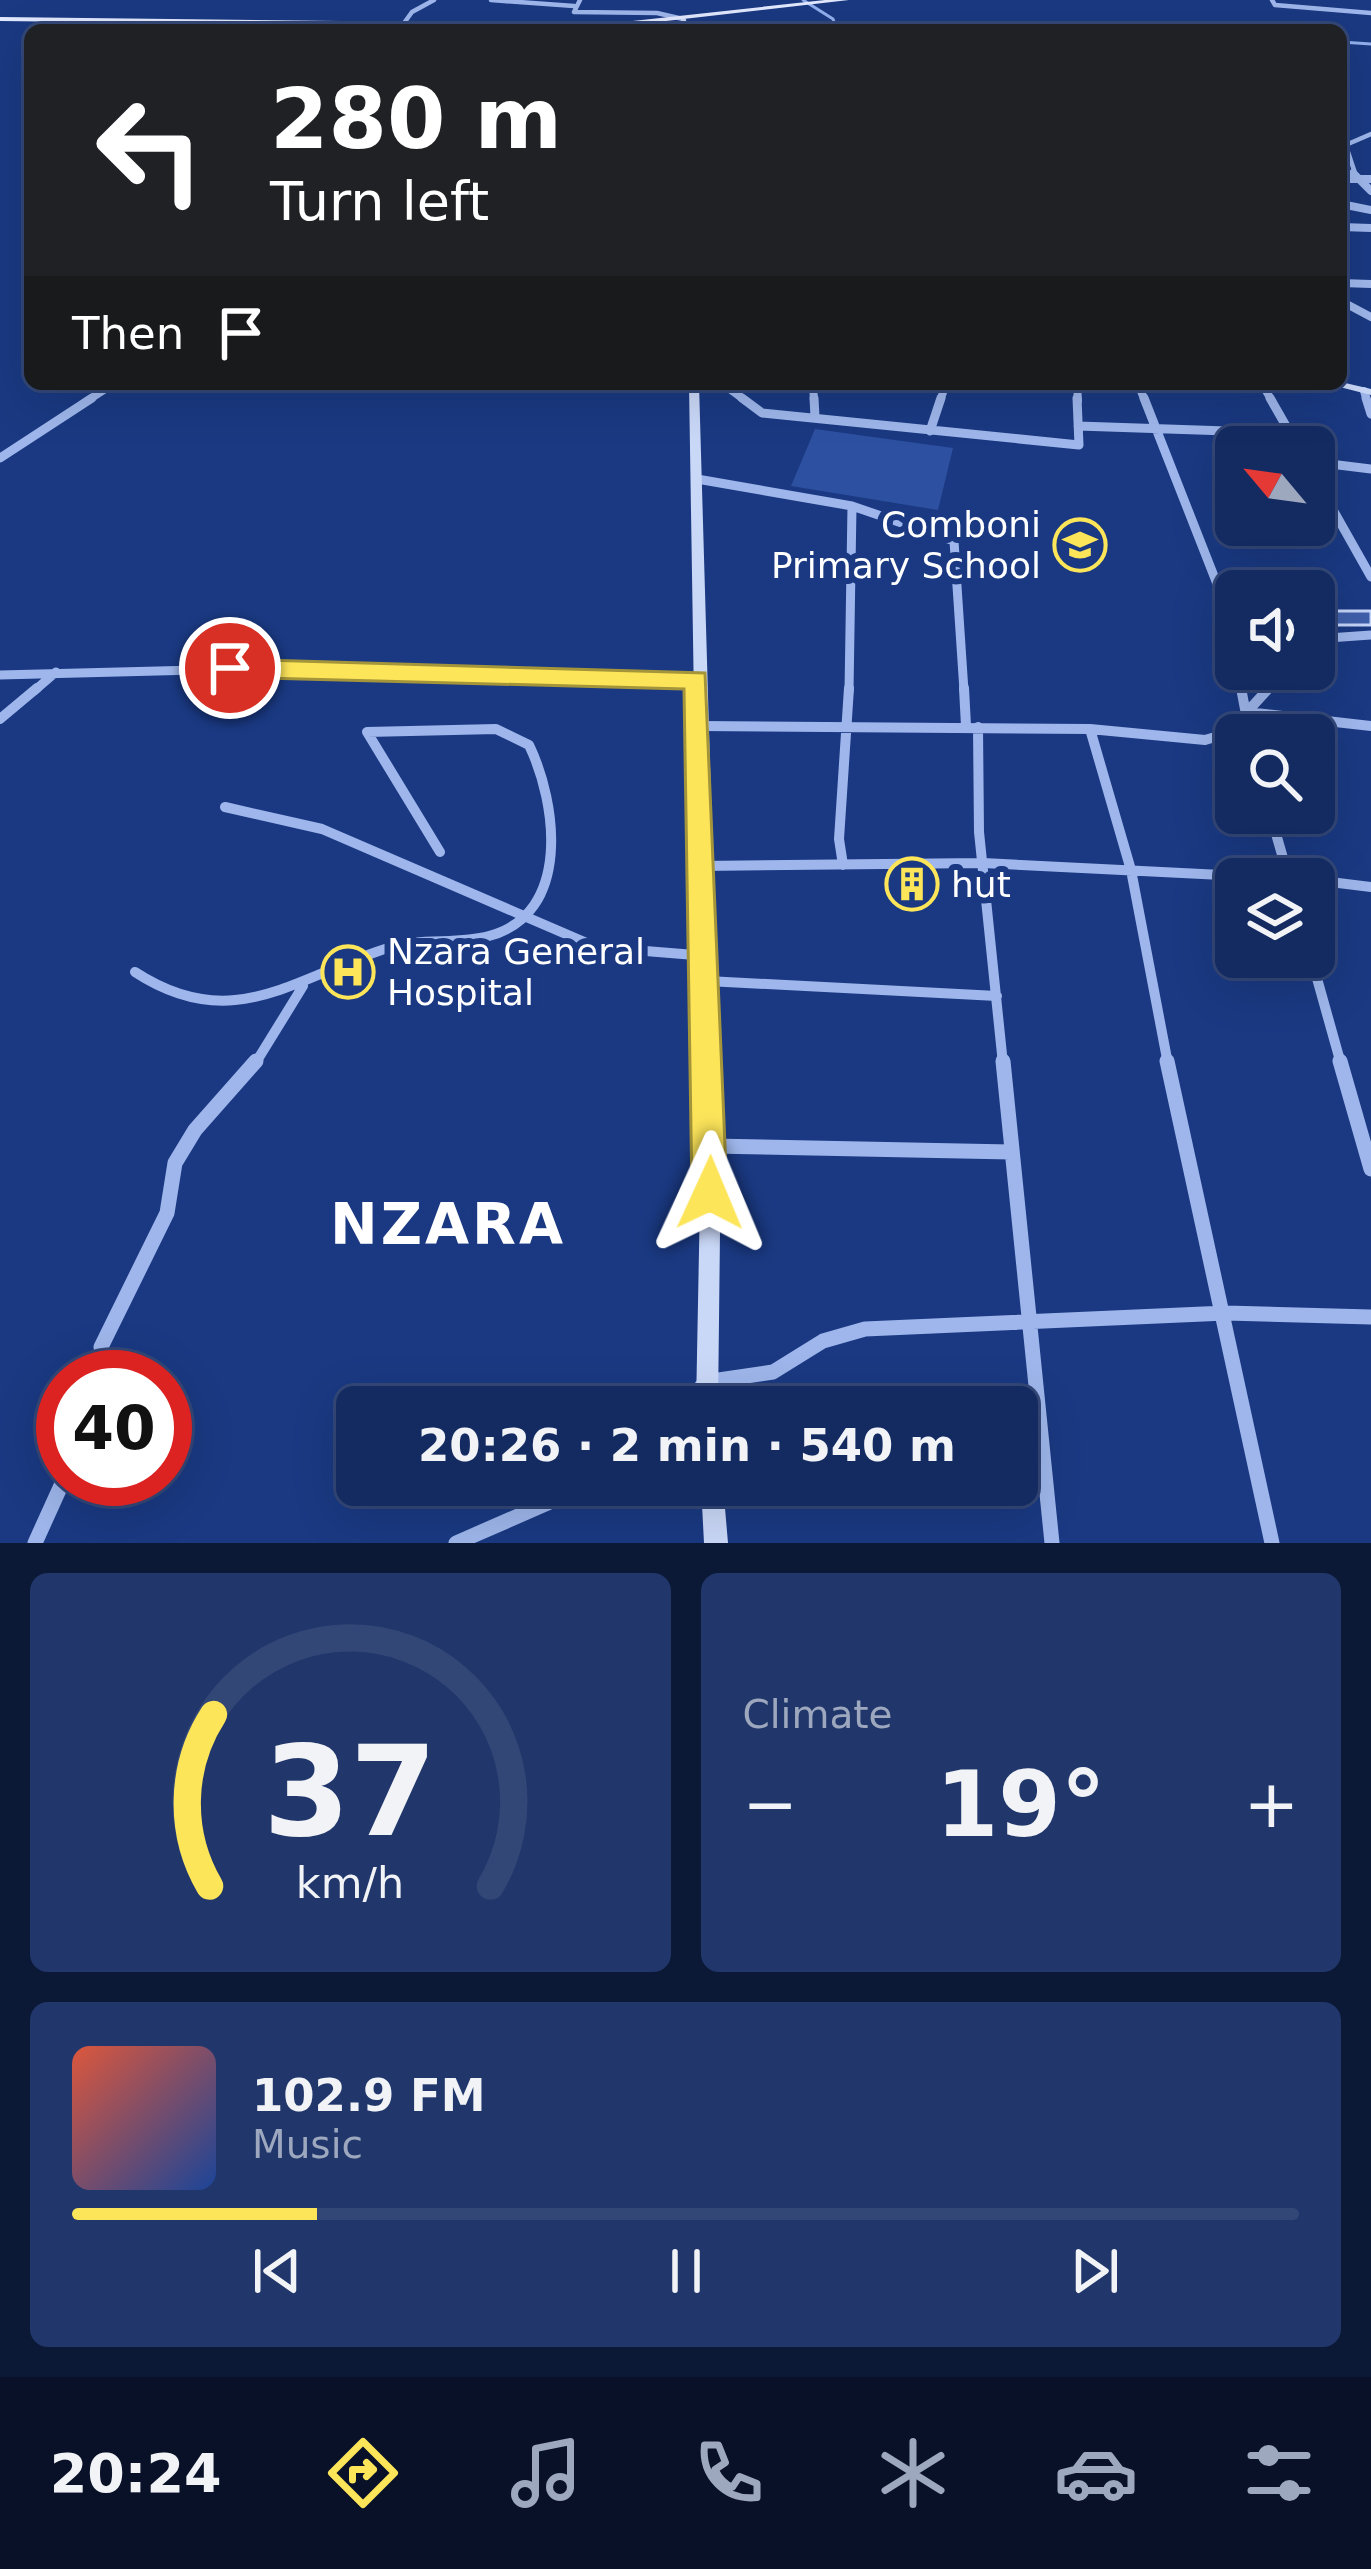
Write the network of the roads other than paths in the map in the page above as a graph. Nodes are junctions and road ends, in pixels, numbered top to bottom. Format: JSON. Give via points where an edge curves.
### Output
{"nodes":[{"id":1,"x":432,"y":0,"type":"edge"},
{"id":2,"x":491,"y":0,"type":"edge"},
{"id":3,"x":845,"y":0,"type":"edge"},
{"id":4,"x":1272,"y":0,"type":"edge"},
{"id":5,"x":577,"y":3,"type":"edge"},
{"id":6,"x":1337,"y":3,"type":"edge"},
{"id":7,"x":1371,"y":13,"type":"edge"},
{"id":8,"x":0,"y":19,"type":"edge"},
{"id":9,"x":249,"y":24,"type":"edge"},
{"id":10,"x":403,"y":24,"type":"edge"},
{"id":11,"x":682,"y":24,"type":"edge"},
{"id":12,"x":690,"y":24,"type":"edge"},
{"id":13,"x":1347,"y":158,"type":"edge"},
{"id":14,"x":1347,"y":179,"type":"edge"},
{"id":15,"x":1359,"y":179,"type":"junction"},
{"id":16,"x":1371,"y":179,"type":"edge"},
{"id":17,"x":1371,"y":191,"type":"edge"},
{"id":18,"x":103,"y":390,"type":"edge"},
{"id":19,"x":694,"y":390,"type":"edge"},
{"id":20,"x":731,"y":390,"type":"edge"},
{"id":21,"x":813,"y":390,"type":"edge"},
{"id":22,"x":944,"y":390,"type":"edge"},
{"id":23,"x":1077,"y":390,"type":"edge"},
{"id":24,"x":1141,"y":390,"type":"edge"},
{"id":25,"x":1265,"y":390,"type":"edge"},
{"id":26,"x":1368,"y":391,"type":"edge"},
{"id":27,"x":1371,"y":414,"type":"edge"},
{"id":28,"x":815,"y":417,"type":"junction"},
{"id":29,"x":1157,"y":424,"type":"junction"},
{"id":30,"x":1078,"y":426,"type":"junction"},
{"id":31,"x":1285,"y":426,"type":"edge"},
{"id":32,"x":1215,"y":428,"type":"edge"},
{"id":33,"x":930,"y":431,"type":"junction"},
{"id":34,"x":0,"y":458,"type":"edge"},
{"id":35,"x":1335,"y":465,"type":"edge"},
{"id":36,"x":1371,"y":470,"type":"edge"},
{"id":37,"x":697,"y":479,"type":"junction"},
{"id":38,"x":852,"y":506,"type":"junction"},
{"id":39,"x":1335,"y":513,"type":"edge"},
{"id":40,"x":1371,"y":577,"type":"edge"},
{"id":41,"x":1215,"y":578,"type":"edge"},
{"id":42,"x":1335,"y":633,"type":"edge"},
{"id":43,"x":1371,"y":635,"type":"edge"},
{"id":44,"x":1344,"y":636,"type":"junction"},
{"id":45,"x":1335,"y":637,"type":"edge"},
{"id":46,"x":56,"y":672,"type":"junction"},
{"id":47,"x":0,"y":675,"type":"edge"},
{"id":48,"x":696,"y":680,"type":"junction"},
{"id":49,"x":1242,"y":690,"type":"edge"},
{"id":50,"x":1267,"y":690,"type":"edge"},
{"id":51,"x":1247,"y":712,"type":"junction"},
{"id":52,"x":0,"y":719,"type":"edge"},
{"id":53,"x":699,"y":726,"type":"junction"},
{"id":54,"x":1371,"y":726,"type":"edge"},
{"id":55,"x":972,"y":727,"type":"junction"},
{"id":56,"x":848,"y":728,"type":"junction"},
{"id":57,"x":1090,"y":729,"type":"junction"},
{"id":58,"x":1215,"y":740,"type":"edge"},
{"id":59,"x":225,"y":807,"type":"dead end"},
{"id":60,"x":440,"y":852,"type":"dead end"},
{"id":61,"x":983,"y":863,"type":"junction"},
{"id":62,"x":843,"y":865,"type":"junction"},
{"id":63,"x":701,"y":866,"type":"junction"},
{"id":64,"x":1131,"y":870,"type":"junction"},
{"id":65,"x":1215,"y":874,"type":"edge"},
{"id":66,"x":1335,"y":883,"type":"edge"},
{"id":67,"x":1371,"y":887,"type":"edge"},
{"id":68,"x":523,"y":918,"type":"junction"},
{"id":69,"x":707,"y":956,"type":"junction"},
{"id":70,"x":135,"y":972,"type":"dead end"},
{"id":71,"x":1317,"y":978,"type":"edge"},
{"id":72,"x":707,"y":981,"type":"junction"},
{"id":73,"x":303,"y":986,"type":"junction"},
{"id":74,"x":997,"y":996,"type":"junction"},
{"id":75,"x":711,"y":1146,"type":"junction"},
{"id":76,"x":1011,"y":1152,"type":"junction"},
{"id":77,"x":1371,"y":1169,"type":"edge"},
{"id":78,"x":1226,"y":1312,"type":"junction"},
{"id":79,"x":1371,"y":1317,"type":"edge"},
{"id":80,"x":1031,"y":1320,"type":"junction"},
{"id":81,"x":101,"y":1350,"type":"edge"},
{"id":82,"x":705,"y":1382,"type":"junction"},
{"id":83,"x":702,"y":1386,"type":"edge"},
{"id":84,"x":705,"y":1386,"type":"edge"},
{"id":85,"x":52,"y":1506,"type":"edge"},
{"id":86,"x":541,"y":1506,"type":"edge"},
{"id":87,"x":713,"y":1506,"type":"edge"},
{"id":88,"x":35,"y":1543,"type":"edge"},
{"id":89,"x":456,"y":1543,"type":"edge"},
{"id":90,"x":716,"y":1543,"type":"edge"},
{"id":91,"x":1052,"y":1543,"type":"edge"},
{"id":92,"x":1272,"y":1543,"type":"edge"}],
"edges":[{"from":1,"to":10,"type":"street"},
{"from":2,"to":5,"type":"street"},
{"from":3,"to":12,"type":"main road"},
{"from":4,"to":6,"type":"street"},
{"from":5,"to":11,"type":"street","via":[[575,13],[657,13]]},
{"from":6,"to":7,"type":"street"},
{"from":8,"to":9,"type":"main road"},
{"from":13,"to":15,"type":"street"},
{"from":14,"to":15,"type":"street"},
{"from":15,"to":16,"type":"street"},
{"from":15,"to":17,"type":"street"},
{"from":18,"to":34,"type":"street"},
{"from":19,"to":37,"type":"street"},
{"from":20,"to":28,"type":"street","via":[[762,413]]},
{"from":21,"to":28,"type":"street"},
{"from":22,"to":33,"type":"street"},
{"from":23,"to":30,"type":"street"},
{"from":24,"to":29,"type":"street"},
{"from":25,"to":31,"type":"street"},
{"from":26,"to":27,"type":"street"},
{"from":28,"to":33,"type":"street"},
{"from":29,"to":30,"type":"street"},
{"from":29,"to":32,"type":"street"},
{"from":29,"to":41,"type":"street"},
{"from":30,"to":33,"type":"street","via":[[1079,445]]},
{"from":35,"to":36,"type":"street"},
{"from":37,"to":38,"type":"street"},
{"from":37,"to":48,"type":"street"},
{"from":38,"to":55,"type":"street","via":[[954,541]]},
{"from":38,"to":56,"type":"street"},
{"from":39,"to":40,"type":"street"},
{"from":42,"to":44,"type":"street"},
{"from":43,"to":44,"type":"street"},
{"from":44,"to":45,"type":"street"},
{"from":46,"to":47,"type":"street"},
{"from":46,"to":48,"type":"street","via":[[273,668]]},
{"from":46,"to":52,"type":"street"},
{"from":48,"to":53,"type":"street"},
{"from":49,"to":51,"type":"street"},
{"from":50,"to":51,"type":"street"},
{"from":51,"to":54,"type":"street"},
{"from":53,"to":56,"type":"street"},
{"from":53,"to":63,"type":"street"},
{"from":55,"to":56,"type":"street"},
{"from":55,"to":57,"type":"street"},
{"from":55,"to":61,"type":"street"},
{"from":56,"to":62,"type":"street"},
{"from":57,"to":58,"type":"street"},
{"from":57,"to":64,"type":"street"},
{"from":59,"to":68,"type":"street","via":[[273,812],[330,833]]},
{"from":60,"to":68,"type":"street","via":[[367,732],[496,729],[529,745],[552,802],[548,879]]},
{"from":61,"to":62,"type":"street"},
{"from":61,"to":64,"type":"street"},
{"from":61,"to":74,"type":"street"},
{"from":62,"to":63,"type":"street"},
{"from":63,"to":69,"type":"street"},
{"from":64,"to":65,"type":"street"},
{"from":64,"to":78,"type":"street","via":[[1183,1144]]},
{"from":66,"to":67,"type":"street"},
{"from":68,"to":69,"type":"street","via":[[602,950]]},
{"from":68,"to":73,"type":"street","via":[[500,933],[397,945]]},
{"from":69,"to":72,"type":"street"},
{"from":70,"to":73,"type":"street","via":[[159,991],[227,1000]]},
{"from":71,"to":77,"type":"street"},
{"from":72,"to":74,"type":"street"},
{"from":72,"to":75,"type":"street"},
{"from":73,"to":81,"type":"street","via":[[244,1081],[175,1163],[167,1213]]},
{"from":74,"to":76,"type":"street"},
{"from":75,"to":76,"type":"street"},
{"from":75,"to":82,"type":"street"},
{"from":76,"to":80,"type":"street"},
{"from":78,"to":79,"type":"street"},
{"from":78,"to":80,"type":"street"},
{"from":78,"to":92,"type":"street"},
{"from":80,"to":82,"type":"street","via":[[866,1329],[823,1341],[773,1372]]},
{"from":80,"to":91,"type":"street"},
{"from":82,"to":83,"type":"street"},
{"from":82,"to":84,"type":"street"},
{"from":85,"to":88,"type":"street"},
{"from":86,"to":89,"type":"street"},
{"from":87,"to":90,"type":"street"}]}
